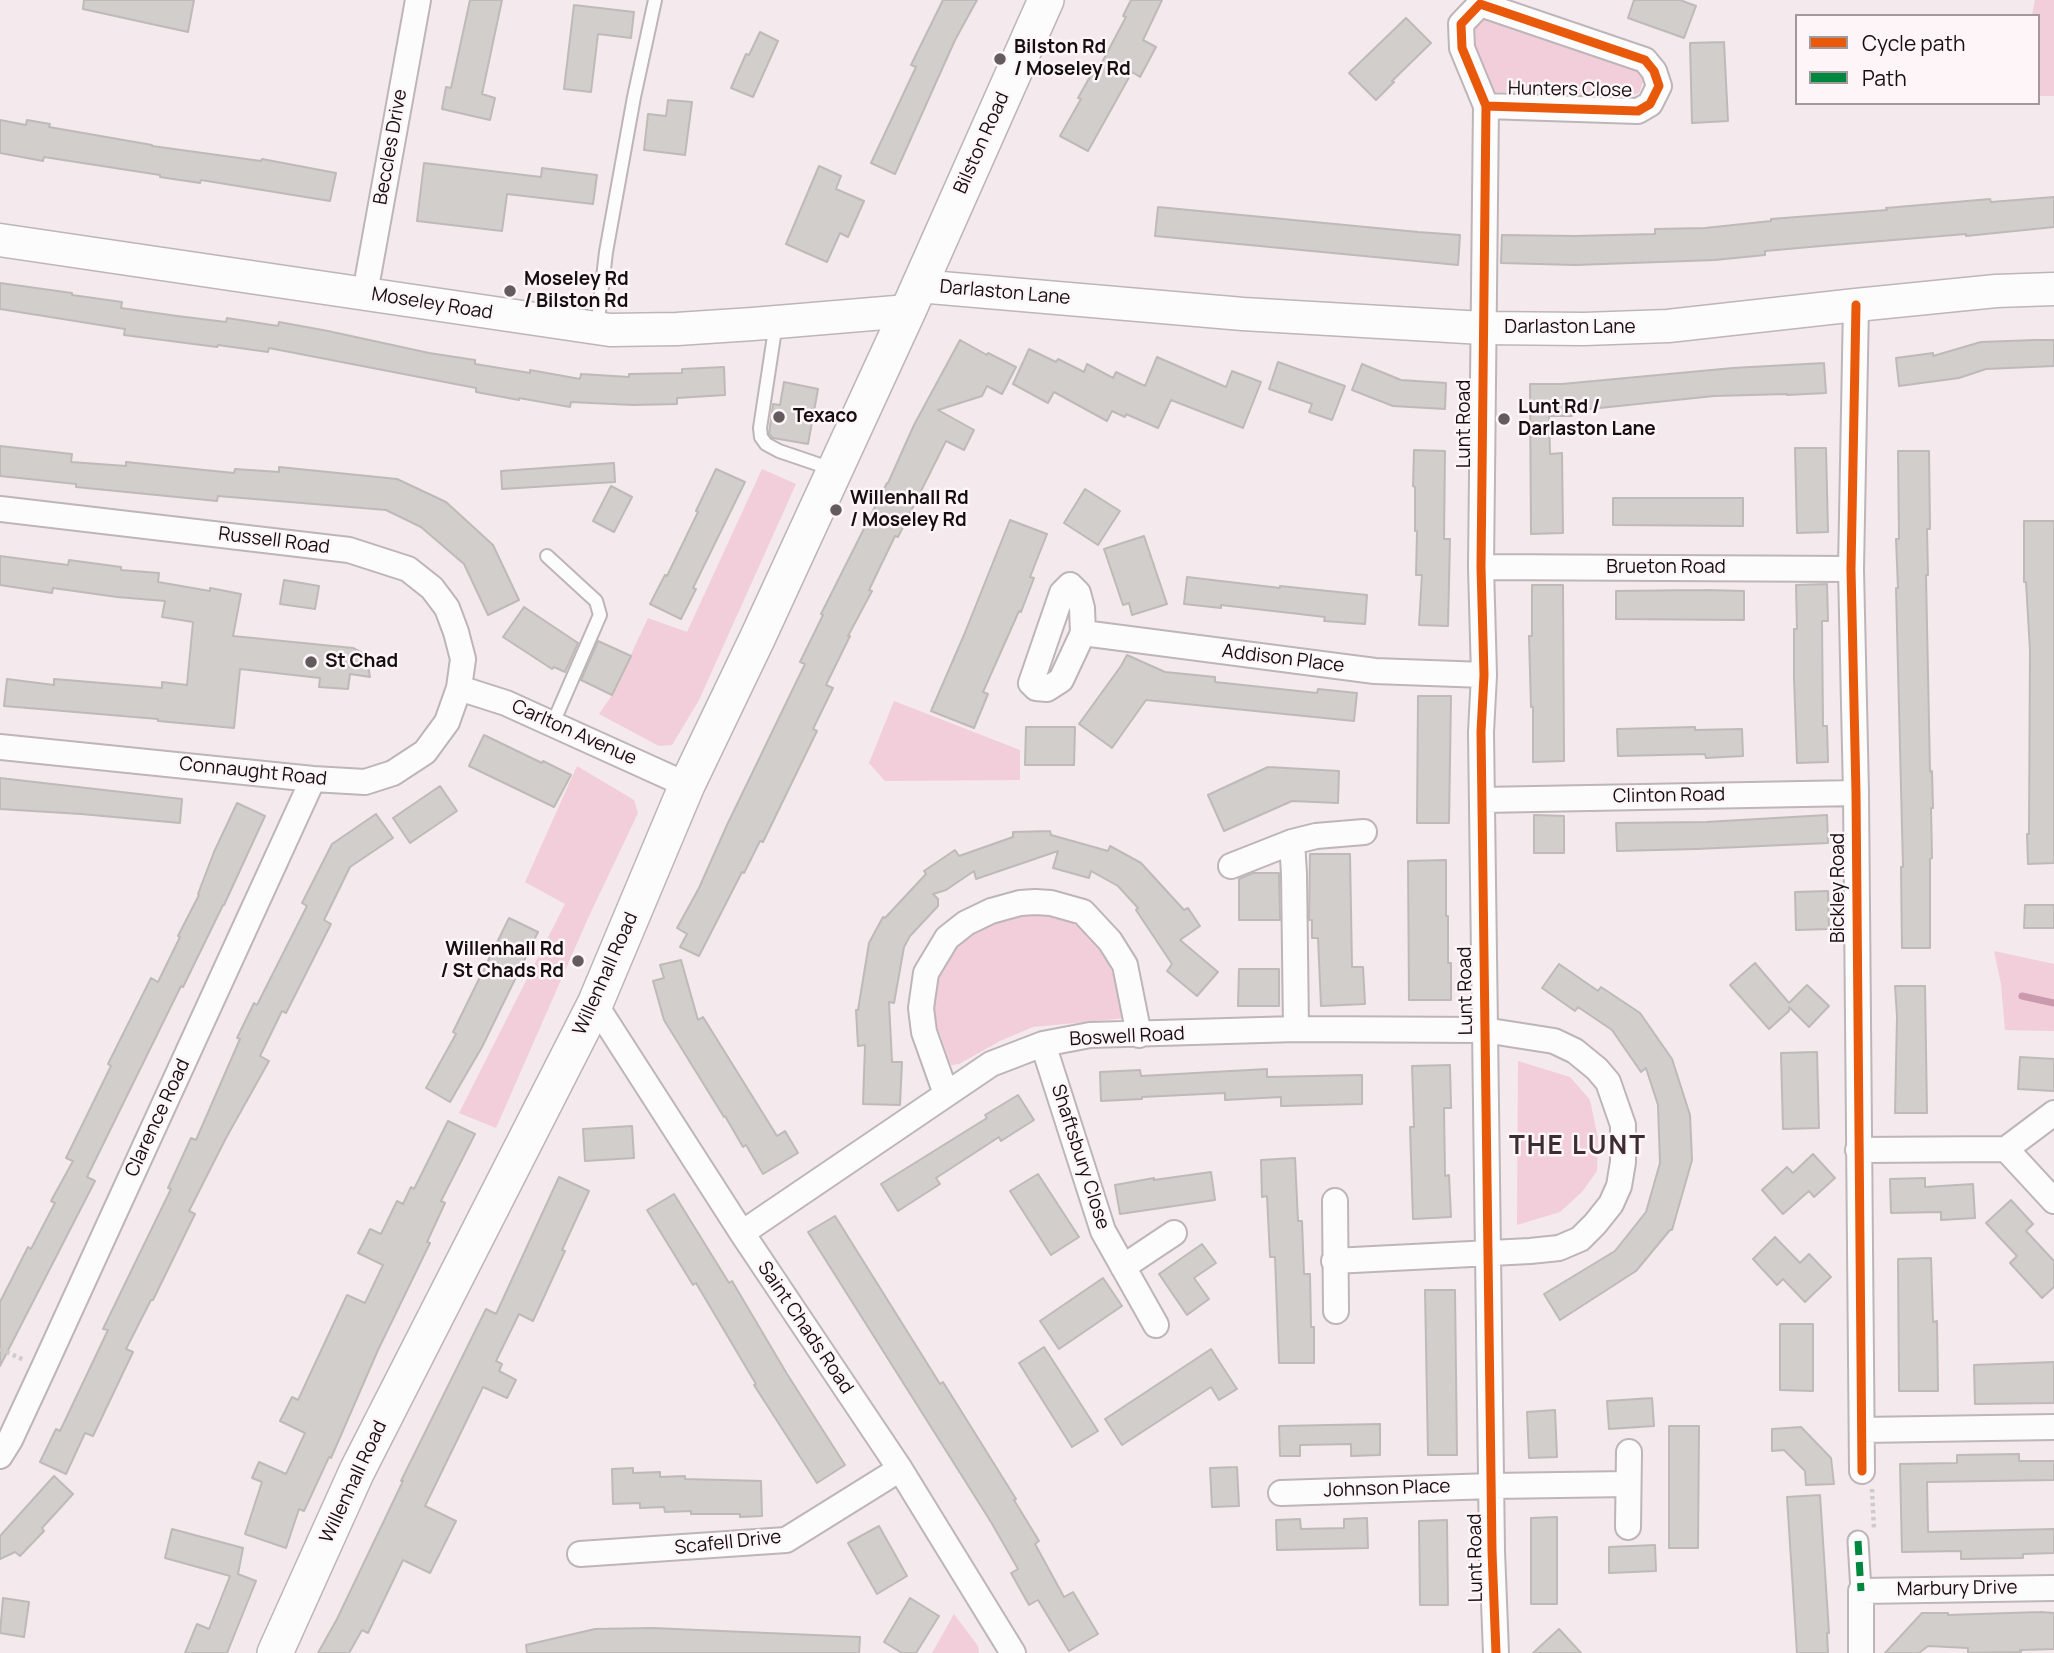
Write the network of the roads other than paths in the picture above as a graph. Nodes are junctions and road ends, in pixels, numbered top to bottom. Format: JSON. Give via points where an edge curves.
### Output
{"nodes":[{"id":1,"x":418,"y":0,"type":"edge"},
{"id":2,"x":656,"y":0,"type":"edge"},
{"id":3,"x":1046,"y":0,"type":"edge"},
{"id":4,"x":1486,"y":106,"type":"junction"},
{"id":5,"x":0,"y":240,"type":"edge"},
{"id":6,"x":2054,"y":289,"type":"edge"},
{"id":7,"x":365,"y":293,"type":"junction"},
{"id":8,"x":913,"y":298,"type":"junction"},
{"id":9,"x":1856,"y":305,"type":"junction"},
{"id":10,"x":776,"y":323,"type":"junction"},
{"id":11,"x":1483,"y":328,"type":"junction"},
{"id":12,"x":597,"y":329,"type":"junction"},
{"id":13,"x":835,"y":470,"type":"junction"},
{"id":14,"x":0,"y":509,"type":"edge"},
{"id":15,"x":547,"y":556,"type":"dead end"},
{"id":16,"x":1481,"y":567,"type":"junction"},
{"id":17,"x":1851,"y":569,"type":"junction"},
{"id":18,"x":1083,"y":633,"type":"dead end"},
{"id":19,"x":1484,"y":675,"type":"junction"},
{"id":20,"x":459,"y":688,"type":"junction"},
{"id":21,"x":553,"y":723,"type":"junction"},
{"id":22,"x":0,"y":747,"type":"edge"},
{"id":23,"x":313,"y":779,"type":"junction"},
{"id":24,"x":687,"y":785,"type":"junction"},
{"id":25,"x":1856,"y":793,"type":"junction"},
{"id":26,"x":1482,"y":800,"type":"junction"},
{"id":27,"x":1364,"y":832,"type":"dead end"},
{"id":28,"x":1292,"y":842,"type":"junction"},
{"id":29,"x":1231,"y":866,"type":"dead end"},
{"id":30,"x":595,"y":1004,"type":"junction"},
{"id":31,"x":1296,"y":1029,"type":"junction"},
{"id":32,"x":1484,"y":1030,"type":"junction"},
{"id":33,"x":1139,"y":1035,"type":"junction"},
{"id":34,"x":1043,"y":1044,"type":"junction"},
{"id":35,"x":946,"y":1094,"type":"junction"},
{"id":36,"x":2054,"y":1113,"type":"edge"},
{"id":37,"x":2006,"y":1149,"type":"junction"},
{"id":38,"x":1858,"y":1150,"type":"junction"},
{"id":39,"x":1335,"y":1201,"type":"dead end"},
{"id":40,"x":2054,"y":1201,"type":"edge"},
{"id":41,"x":742,"y":1233,"type":"junction"},
{"id":42,"x":1174,"y":1233,"type":"dead end"},
{"id":43,"x":1488,"y":1253,"type":"junction"},
{"id":44,"x":1334,"y":1261,"type":"junction"},
{"id":45,"x":1123,"y":1267,"type":"junction"},
{"id":46,"x":1336,"y":1311,"type":"dead end"},
{"id":47,"x":1156,"y":1325,"type":"dead end"},
{"id":48,"x":2054,"y":1427,"type":"edge"},
{"id":49,"x":1862,"y":1430,"type":"junction"},
{"id":50,"x":1629,"y":1452,"type":"dead end"},
{"id":51,"x":0,"y":1456,"type":"edge"},
{"id":52,"x":900,"y":1469,"type":"junction"},
{"id":53,"x":1862,"y":1471,"type":"road end"},
{"id":54,"x":1628,"y":1484,"type":"junction"},
{"id":55,"x":1492,"y":1486,"type":"junction"},
{"id":56,"x":1281,"y":1493,"type":"dead end"},
{"id":57,"x":1629,"y":1527,"type":"dead end"},
{"id":58,"x":1857,"y":1541,"type":"road end"},
{"id":59,"x":580,"y":1555,"type":"dead end"},
{"id":60,"x":2054,"y":1588,"type":"edge"},
{"id":61,"x":1861,"y":1591,"type":"junction"},
{"id":62,"x":275,"y":1653,"type":"edge"},
{"id":63,"x":1013,"y":1653,"type":"edge"},
{"id":64,"x":1496,"y":1653,"type":"edge"},
{"id":65,"x":1861,"y":1653,"type":"edge"}],
"edges":[{"from":1,"to":7,"type":"street","name":"Beccles Drive"},
{"from":2,"to":12,"type":"lane","via":[[606,252]]},
{"from":3,"to":8,"type":"main road","name":"Bilston Road"},
{"from":4,"to":4,"type":"street","name":"Hunters Close","via":[[1462,48],[1461,24],[1480,4],[1646,60],[1659,86],[1650,104],[1638,111]]},
{"from":4,"to":11,"type":"street","name":"Hunters Close"},
{"from":5,"to":7,"type":"street","name":"Moseley Road"},
{"from":6,"to":9,"type":"street","name":"Darlaston Lane"},
{"from":7,"to":12,"type":"street","name":"Moseley Road"},
{"from":8,"to":10,"type":"street","name":"Moseley Road"},
{"from":8,"to":11,"type":"street","name":"Darlaston Lane"},
{"from":8,"to":13,"type":"main road","name":"Willenhall Road"},
{"from":9,"to":11,"type":"street","name":"Darlaston Lane","via":[[1668,326]]},
{"from":9,"to":17,"type":"street","name":"Bickley Road"},
{"from":10,"to":12,"type":"street","name":"Moseley Road"},
{"from":10,"to":13,"type":"lane","via":[[761,437],[779,451]]},
{"from":11,"to":16,"type":"street","name":"Lunt Road"},
{"from":13,"to":24,"type":"main road","name":"Willenhall Road"},
{"from":14,"to":20,"type":"street","name":"Russell Road","via":[[349,550],[408,569],[432,588],[447,608],[463,659]]},
{"from":15,"to":21,"type":"lane","via":[[596,601],[600,615]]},
{"from":16,"to":17,"type":"street","name":"Brueton Road"},
{"from":16,"to":19,"type":"street","name":"Lunt Road"},
{"from":17,"to":25,"type":"street","name":"Bickley Road"},
{"from":18,"to":19,"type":"street","name":"Addison Place","via":[[1375,671]]},
{"from":19,"to":26,"type":"street","name":"Lunt Road"},
{"from":20,"to":21,"type":"street","name":"Carlton Avenue"},
{"from":20,"to":23,"type":"street","name":"Connaught Road","via":[[437,737],[425,752],[393,773],[365,782]]},
{"from":21,"to":24,"type":"street","name":"Carlton Avenue"},
{"from":22,"to":23,"type":"street","name":"Connaught Road"},
{"from":23,"to":51,"type":"street","name":"Clarence Road"},
{"from":24,"to":30,"type":"main road","name":"Willenhall Road"},
{"from":25,"to":26,"type":"street","name":"Clinton Road"},
{"from":25,"to":38,"type":"street","name":"Bickley Road"},
{"from":26,"to":32,"type":"street","name":"Lunt Road"},
{"from":27,"to":28,"type":"street"},
{"from":28,"to":29,"type":"street"},
{"from":28,"to":31,"type":"street"},
{"from":30,"to":41,"type":"street","name":"Saint Chads Road"},
{"from":30,"to":62,"type":"main road","name":"Willenhall Road","via":[[357,1471]]},
{"from":31,"to":32,"type":"street","name":"Boswell Road"},
{"from":31,"to":33,"type":"street","name":"Boswell Road"},
{"from":32,"to":43,"type":"street","name":"Lunt Road"},
{"from":32,"to":43,"type":"street","name":"Boswell Road","via":[[1554,1041],[1575,1051],[1608,1082],[1623,1125],[1619,1186],[1611,1204],[1580,1239],[1559,1248]]},
{"from":33,"to":34,"type":"street","name":"Boswell Road","via":[[1090,1035]]},
{"from":33,"to":35,"type":"street","via":[[1125,965],[1083,912],[1035,902],[991,911],[947,938],[926,973],[921,1008],[924,1032]]},
{"from":34,"to":35,"type":"street","name":"Boswell Road","via":[[991,1064]]},
{"from":34,"to":45,"type":"street","name":"Shaftsbury Close","via":[[1103,1231]]},
{"from":35,"to":41,"type":"street","name":"Boswell Road"},
{"from":36,"to":37,"type":"street"},
{"from":37,"to":38,"type":"street"},
{"from":37,"to":40,"type":"street"},
{"from":38,"to":49,"type":"street","name":"Bickley Road"},
{"from":39,"to":44,"type":"street"},
{"from":41,"to":52,"type":"street","name":"Saint Chads Road"},
{"from":42,"to":45,"type":"street"},
{"from":43,"to":44,"type":"street","name":"Boswell Road"},
{"from":43,"to":55,"type":"street","name":"Lunt Road"},
{"from":44,"to":46,"type":"street"},
{"from":45,"to":47,"type":"street","name":"Shaftsbury Close"},
{"from":48,"to":49,"type":"street"},
{"from":49,"to":53,"type":"street","name":"Bickley Road"},
{"from":50,"to":54,"type":"street"},
{"from":52,"to":59,"type":"street","name":"Scafell Drive","via":[[786,1540]]},
{"from":52,"to":63,"type":"street","name":"Saint Chads Road"},
{"from":54,"to":55,"type":"street","name":"Johnson Place"},
{"from":54,"to":57,"type":"street"},
{"from":55,"to":56,"type":"street","name":"Johnson Place"},
{"from":55,"to":64,"type":"street","name":"Lunt Road"},
{"from":58,"to":61,"type":"street"},
{"from":60,"to":61,"type":"street","name":"Marbury Drive"},
{"from":61,"to":65,"type":"street"}]}
